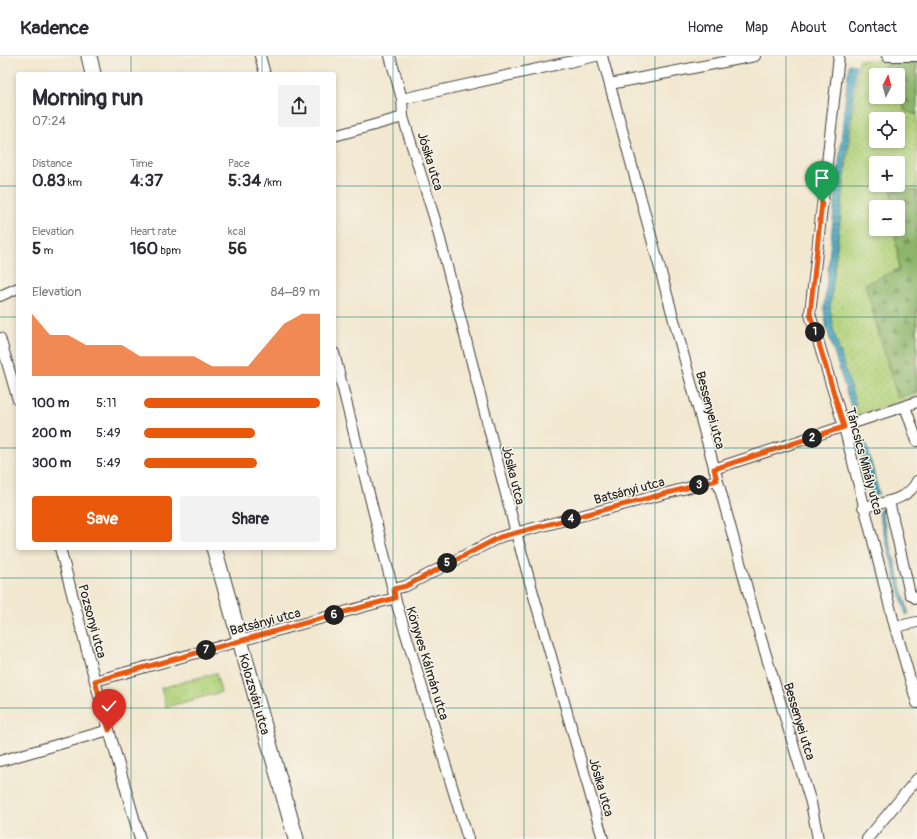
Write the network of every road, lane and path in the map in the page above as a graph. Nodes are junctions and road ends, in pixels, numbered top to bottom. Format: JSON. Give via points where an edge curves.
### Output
{"nodes":[{"id":1,"x":89,"y":56,"type":"edge"},
{"id":2,"x":260,"y":56,"type":"edge"},
{"id":3,"x":390,"y":56,"type":"edge"},
{"id":4,"x":596,"y":56,"type":"edge"},
{"id":5,"x":602,"y":56,"type":"edge"},
{"id":6,"x":755,"y":56,"type":"edge"},
{"id":7,"x":839,"y":56,"type":"edge"},
{"id":8,"x":887,"y":56,"type":"edge"},
{"id":9,"x":917,"y":56,"type":"edge"},
{"id":10,"x":93,"y":72,"type":"edge"},
{"id":11,"x":264,"y":72,"type":"edge"},
{"id":12,"x":610,"y":84,"type":"junction"},
{"id":13,"x":402,"y":99,"type":"junction"},
{"id":14,"x":403,"y":117,"type":"junction"},
{"id":15,"x":336,"y":135,"type":"edge"},
{"id":16,"x":16,"y":289,"type":"edge"},
{"id":17,"x":0,"y":296,"type":"edge"},
{"id":18,"x":0,"y":338,"type":"edge"},
{"id":19,"x":336,"y":361,"type":"edge"},
{"id":20,"x":16,"y":393,"type":"edge"},
{"id":21,"x":917,"y":402,"type":"edge"},
{"id":22,"x":905,"y":406,"type":"junction"},
{"id":23,"x":844,"y":427,"type":"junction"},
{"id":24,"x":917,"y":442,"type":"edge"},
{"id":25,"x":714,"y":469,"type":"junction"},
{"id":26,"x":717,"y":480,"type":"junction"},
{"id":27,"x":917,"y":481,"type":"edge"},
{"id":28,"x":914,"y":494,"type":"edge"},
{"id":29,"x":888,"y":501,"type":"junction"},
{"id":30,"x":864,"y":507,"type":"junction"},
{"id":31,"x":516,"y":533,"type":"junction"},
{"id":32,"x":61,"y":550,"type":"edge"},
{"id":33,"x":215,"y":550,"type":"edge"},
{"id":34,"x":394,"y":594,"type":"junction"},
{"id":35,"x":917,"y":599,"type":"edge"},
{"id":36,"x":917,"y":622,"type":"edge"},
{"id":37,"x":895,"y":628,"type":"junction"},
{"id":38,"x":240,"y":641,"type":"junction"},
{"id":39,"x":95,"y":681,"type":"junction"},
{"id":40,"x":917,"y":703,"type":"edge"},
{"id":41,"x":109,"y":730,"type":"junction"},
{"id":42,"x":0,"y":761,"type":"edge"},
{"id":43,"x":917,"y":779,"type":"edge"},
{"id":44,"x":140,"y":839,"type":"edge"},
{"id":45,"x":296,"y":839,"type":"edge"},
{"id":46,"x":468,"y":839,"type":"edge"},
{"id":47,"x":603,"y":839,"type":"edge"},
{"id":48,"x":818,"y":839,"type":"edge"},
{"id":49,"x":867,"y":839,"type":"edge"}],
"edges":[{"from":1,"to":10,"type":"street"},
{"from":2,"to":11,"type":"street"},
{"from":3,"to":13,"type":"street"},
{"from":4,"to":13,"type":"street"},
{"from":5,"to":12,"type":"street","name":"Bessenyei utca"},
{"from":6,"to":12,"type":"street"},
{"from":7,"to":23,"type":"street","name":"Táncsics Mihály utca","via":[[810,314]]},
{"from":8,"to":9,"type":"street"},
{"from":12,"to":25,"type":"street","name":"Bessenyei utca"},
{"from":13,"to":14,"type":"street","name":"Jósika utca"},
{"from":14,"to":15,"type":"street"},
{"from":14,"to":31,"type":"street","name":"Jósika utca","via":[[435,220]]},
{"from":16,"to":17,"type":"street"},
{"from":18,"to":20,"type":"street"},
{"from":19,"to":34,"type":"street","name":"Könyves Kálmán utca"},
{"from":21,"to":22,"type":"street"},
{"from":22,"to":23,"type":"street"},
{"from":22,"to":24,"type":"street"},
{"from":23,"to":25,"type":"street"},
{"from":23,"to":30,"type":"street","name":"Táncsics Mihály utca"},
{"from":25,"to":26,"type":"street","name":"Bessenyei utca"},
{"from":26,"to":31,"type":"street","name":"Batsányi utca"},
{"from":26,"to":48,"type":"street","name":"Bessenyei utca","via":[[759,632],[811,803]]},
{"from":27,"to":28,"type":"street"},
{"from":28,"to":29,"type":"street"},
{"from":29,"to":30,"type":"street"},
{"from":29,"to":35,"type":"street","via":[[910,594]]},
{"from":30,"to":37,"type":"street","name":"Táncsics Mihály utca"},
{"from":31,"to":34,"type":"street","name":"Batsányi utca","via":[[500,537]]},
{"from":31,"to":47,"type":"street","name":"Jósika utca"},
{"from":32,"to":39,"type":"street","name":"Pozsonyi utca"},
{"from":33,"to":38,"type":"street","name":"Kolozsvári utca"},
{"from":34,"to":38,"type":"street","name":"Batsányi utca"},
{"from":34,"to":46,"type":"street","name":"Könyves Kálmán utca"},
{"from":36,"to":37,"type":"street"},
{"from":37,"to":40,"type":"street","name":"Táncsics Mihály utca"},
{"from":38,"to":39,"type":"street","name":"Batsányi utca"},
{"from":38,"to":45,"type":"street","name":"Kolozsvári utca"},
{"from":39,"to":41,"type":"street","name":"Pozsonyi utca"},
{"from":41,"to":42,"type":"street"},
{"from":41,"to":44,"type":"street","name":"Pozsonyi utca"},
{"from":43,"to":49,"type":"street"}]}
